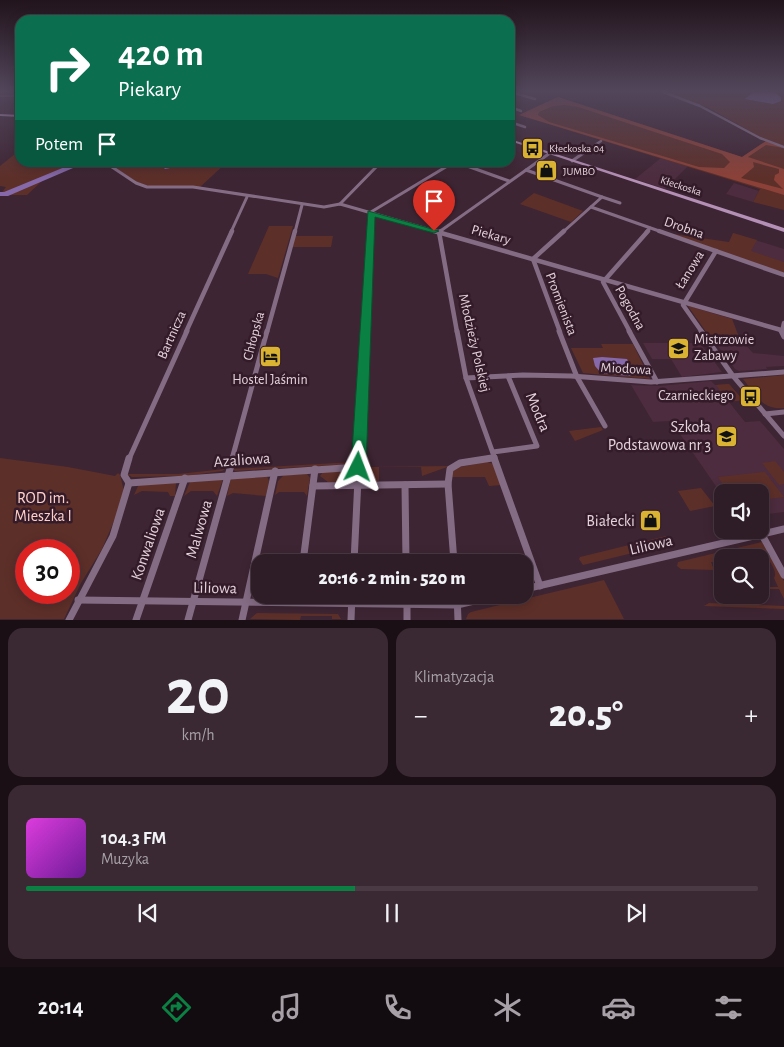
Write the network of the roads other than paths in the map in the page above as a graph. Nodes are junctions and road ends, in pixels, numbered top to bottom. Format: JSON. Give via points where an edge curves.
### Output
{"nodes":[{"id":1,"x":726,"y":120,"type":"edge"},
{"id":2,"x":515,"y":124,"type":"edge"},
{"id":3,"x":525,"y":127,"type":"dead end"},
{"id":4,"x":601,"y":141,"type":"dead end"},
{"id":5,"x":515,"y":142,"type":"edge"},
{"id":6,"x":784,"y":147,"type":"edge"},
{"id":7,"x":550,"y":153,"type":"junction"},
{"id":8,"x":572,"y":161,"type":"junction"},
{"id":9,"x":112,"y":167,"type":"edge"},
{"id":10,"x":376,"y":167,"type":"edge"},
{"id":11,"x":447,"y":167,"type":"edge"},
{"id":12,"x":468,"y":167,"type":"edge"},
{"id":13,"x":526,"y":170,"type":"junction"},
{"id":14,"x":509,"y":182,"type":"junction"},
{"id":15,"x":247,"y":196,"type":"junction"},
{"id":16,"x":602,"y":197,"type":"junction"},
{"id":17,"x":620,"y":203,"type":"dead end"},
{"id":18,"x":340,"y":204,"type":"junction"},
{"id":19,"x":302,"y":205,"type":"junction"},
{"id":20,"x":591,"y":207,"type":"junction"},
{"id":21,"x":371,"y":212,"type":"junction"},
{"id":22,"x":650,"y":228,"type":"junction"},
{"id":23,"x":784,"y":230,"type":"edge"},
{"id":24,"x":439,"y":232,"type":"junction"},
{"id":25,"x":716,"y":251,"type":"junction"},
{"id":26,"x":533,"y":259,"type":"junction"},
{"id":27,"x":784,"y":275,"type":"edge"},
{"id":28,"x":604,"y":279,"type":"junction"},
{"id":29,"x":684,"y":302,"type":"junction"},
{"id":30,"x":784,"y":323,"type":"edge"},
{"id":31,"x":781,"y":330,"type":"junction"},
{"id":32,"x":784,"y":337,"type":"edge"},
{"id":33,"x":784,"y":372,"type":"edge"},
{"id":34,"x":508,"y":376,"type":"junction"},
{"id":35,"x":577,"y":376,"type":"junction"},
{"id":36,"x":733,"y":376,"type":"junction"},
{"id":37,"x":466,"y":378,"type":"junction"},
{"id":38,"x":657,"y":382,"type":"junction"},
{"id":39,"x":784,"y":412,"type":"edge"},
{"id":40,"x":765,"y":414,"type":"junction"},
{"id":41,"x":605,"y":426,"type":"dead end"},
{"id":42,"x":784,"y":436,"type":"edge"},
{"id":43,"x":494,"y":454,"type":"junction"},
{"id":44,"x":358,"y":467,"type":"junction"},
{"id":45,"x":315,"y":469,"type":"junction"},
{"id":46,"x":275,"y":472,"type":"junction"},
{"id":47,"x":228,"y":474,"type":"junction"},
{"id":48,"x":185,"y":478,"type":"junction"},
{"id":49,"x":129,"y":483,"type":"junction"},
{"id":50,"x":448,"y":484,"type":"junction"},
{"id":51,"x":406,"y":485,"type":"junction"},
{"id":52,"x":313,"y":486,"type":"junction"},
{"id":53,"x":357,"y":486,"type":"junction"},
{"id":54,"x":784,"y":529,"type":"edge"},
{"id":55,"x":769,"y":532,"type":"edge"},
{"id":56,"x":737,"y":539,"type":"edge"},
{"id":57,"x":765,"y":539,"type":"edge"},
{"id":58,"x":304,"y":554,"type":"edge"},
{"id":59,"x":354,"y":554,"type":"edge"},
{"id":60,"x":406,"y":554,"type":"edge"},
{"id":61,"x":453,"y":554,"type":"edge"},
{"id":62,"x":784,"y":575,"type":"edge"},
{"id":63,"x":540,"y":586,"type":"junction"},
{"id":64,"x":533,"y":587,"type":"edge"},
{"id":65,"x":80,"y":596,"type":"edge"},
{"id":66,"x":80,"y":600,"type":"edge"},
{"id":67,"x":143,"y":601,"type":"junction"},
{"id":68,"x":193,"y":601,"type":"junction"},
{"id":69,"x":246,"y":602,"type":"junction"},
{"id":70,"x":251,"y":602,"type":"edge"},
{"id":71,"x":76,"y":604,"type":"edge"},
{"id":72,"x":352,"y":604,"type":"edge"},
{"id":73,"x":407,"y":604,"type":"joint"},
{"id":74,"x":461,"y":604,"type":"edge"},
{"id":75,"x":457,"y":605,"type":"junction"},
{"id":76,"x":69,"y":620,"type":"edge"},
{"id":77,"x":136,"y":620,"type":"edge"},
{"id":78,"x":188,"y":620,"type":"edge"},
{"id":79,"x":242,"y":620,"type":"edge"},
{"id":80,"x":351,"y":620,"type":"edge"},
{"id":81,"x":407,"y":620,"type":"edge"},
{"id":82,"x":458,"y":620,"type":"edge"}],
"edges":[{"from":1,"to":6,"type":"street"},
{"from":2,"to":3,"type":"street"},
{"from":4,"to":8,"type":"street"},
{"from":5,"to":7,"type":"main road","name":"Kłeckoska"},
{"from":7,"to":8,"type":"main road","name":"Kłeckoska"},
{"from":7,"to":13,"type":"street"},
{"from":8,"to":23,"type":"main road","name":"Kłeckoska"},
{"from":9,"to":15,"type":"street","name":"Piekary","via":[[147,187],[193,187]]},
{"from":10,"to":18,"type":"street"},
{"from":11,"to":21,"type":"street"},
{"from":12,"to":14,"type":"street"},
{"from":13,"to":14,"type":"street"},
{"from":13,"to":16,"type":"street"},
{"from":14,"to":24,"type":"street"},
{"from":15,"to":19,"type":"street","name":"Piekary"},
{"from":15,"to":49,"type":"street","name":"Bartnicza","via":[[126,465],[124,475]]},
{"from":16,"to":17,"type":"street"},
{"from":16,"to":20,"type":"street"},
{"from":18,"to":19,"type":"street","name":"Piekary","via":[[330,207]]},
{"from":18,"to":21,"type":"street","name":"Piekary"},
{"from":19,"to":47,"type":"street","name":"Chłopska"},
{"from":20,"to":22,"type":"street","name":"Drobna"},
{"from":20,"to":26,"type":"street","name":"Promienista"},
{"from":21,"to":24,"type":"street","name":"Piekary"},
{"from":21,"to":44,"type":"street"},
{"from":22,"to":25,"type":"street","name":"Drobna"},
{"from":22,"to":28,"type":"street","name":"Pogodna"},
{"from":24,"to":26,"type":"street","name":"Piekary"},
{"from":24,"to":37,"type":"street","name":"Młodzieży Polskiej"},
{"from":25,"to":27,"type":"street","name":"Drobna"},
{"from":25,"to":29,"type":"street","name":"Łanowa"},
{"from":26,"to":28,"type":"street","name":"Piekary"},
{"from":26,"to":35,"type":"street","name":"Promienista"},
{"from":28,"to":29,"type":"street","name":"Piekary"},
{"from":28,"to":38,"type":"street","name":"Pogodna"},
{"from":29,"to":31,"type":"street","name":"Piekary"},
{"from":29,"to":36,"type":"street","name":"Łanowa"},
{"from":30,"to":31,"type":"street"},
{"from":31,"to":32,"type":"street"},
{"from":33,"to":36,"type":"street","name":"Miodowa"},
{"from":34,"to":35,"type":"street","name":"Miodowa"},
{"from":34,"to":37,"type":"street","name":"Miodowa"},
{"from":34,"to":43,"type":"street","name":"Modra","via":[[537,446]]},
{"from":35,"to":38,"type":"street","name":"Miodowa"},
{"from":35,"to":41,"type":"street","name":"Promienista"},
{"from":36,"to":38,"type":"street","name":"Miodowa"},
{"from":36,"to":40,"type":"street","name":"Łanowa"},
{"from":37,"to":43,"type":"street","name":"Młodzieży Polskiej"},
{"from":39,"to":40,"type":"street"},
{"from":40,"to":42,"type":"street","name":"Łanowa"},
{"from":43,"to":50,"type":"street","via":[[453,466],[448,473]]},
{"from":43,"to":63,"type":"street","name":"Młodzieży Polskiej"},
{"from":44,"to":45,"type":"street","name":"Azaliowa"},
{"from":44,"to":53,"type":"street"},
{"from":45,"to":46,"type":"street","name":"Azaliowa"},
{"from":45,"to":52,"type":"street"},
{"from":46,"to":47,"type":"street","name":"Azaliowa"},
{"from":46,"to":69,"type":"street"},
{"from":47,"to":48,"type":"street","name":"Azaliowa"},
{"from":47,"to":68,"type":"street","name":"Malwowa"},
{"from":48,"to":49,"type":"street","name":"Azaliowa"},
{"from":48,"to":67,"type":"street","name":"Konwaliowa"},
{"from":49,"to":65,"type":"street","name":"Bartnicza","via":[[113,536]]},
{"from":50,"to":51,"type":"street"},
{"from":50,"to":61,"type":"street"},
{"from":51,"to":53,"type":"street"},
{"from":51,"to":60,"type":"street"},
{"from":52,"to":53,"type":"street"},
{"from":52,"to":58,"type":"street"},
{"from":53,"to":59,"type":"street"},
{"from":54,"to":55,"type":"street","name":"Liliowa"},
{"from":56,"to":63,"type":"street","name":"Liliowa"},
{"from":57,"to":62,"type":"street"},
{"from":63,"to":64,"type":"street","name":"Liliowa"},
{"from":66,"to":67,"type":"street","name":"Liliowa"},
{"from":67,"to":68,"type":"street","name":"Liliowa"},
{"from":67,"to":77,"type":"street","name":"Konwaliowa"},
{"from":68,"to":69,"type":"street","name":"Liliowa"},
{"from":68,"to":78,"type":"street","name":"Malwowa"},
{"from":69,"to":70,"type":"street","name":"Liliowa"},
{"from":69,"to":79,"type":"street"},
{"from":71,"to":76,"type":"street","name":"Bartnicza"},
{"from":72,"to":80,"type":"street"},
{"from":73,"to":75,"type":"street","name":"Liliowa"},
{"from":73,"to":81,"type":"street"},
{"from":74,"to":75,"type":"street","name":"Liliowa"},
{"from":75,"to":82,"type":"street"}]}
